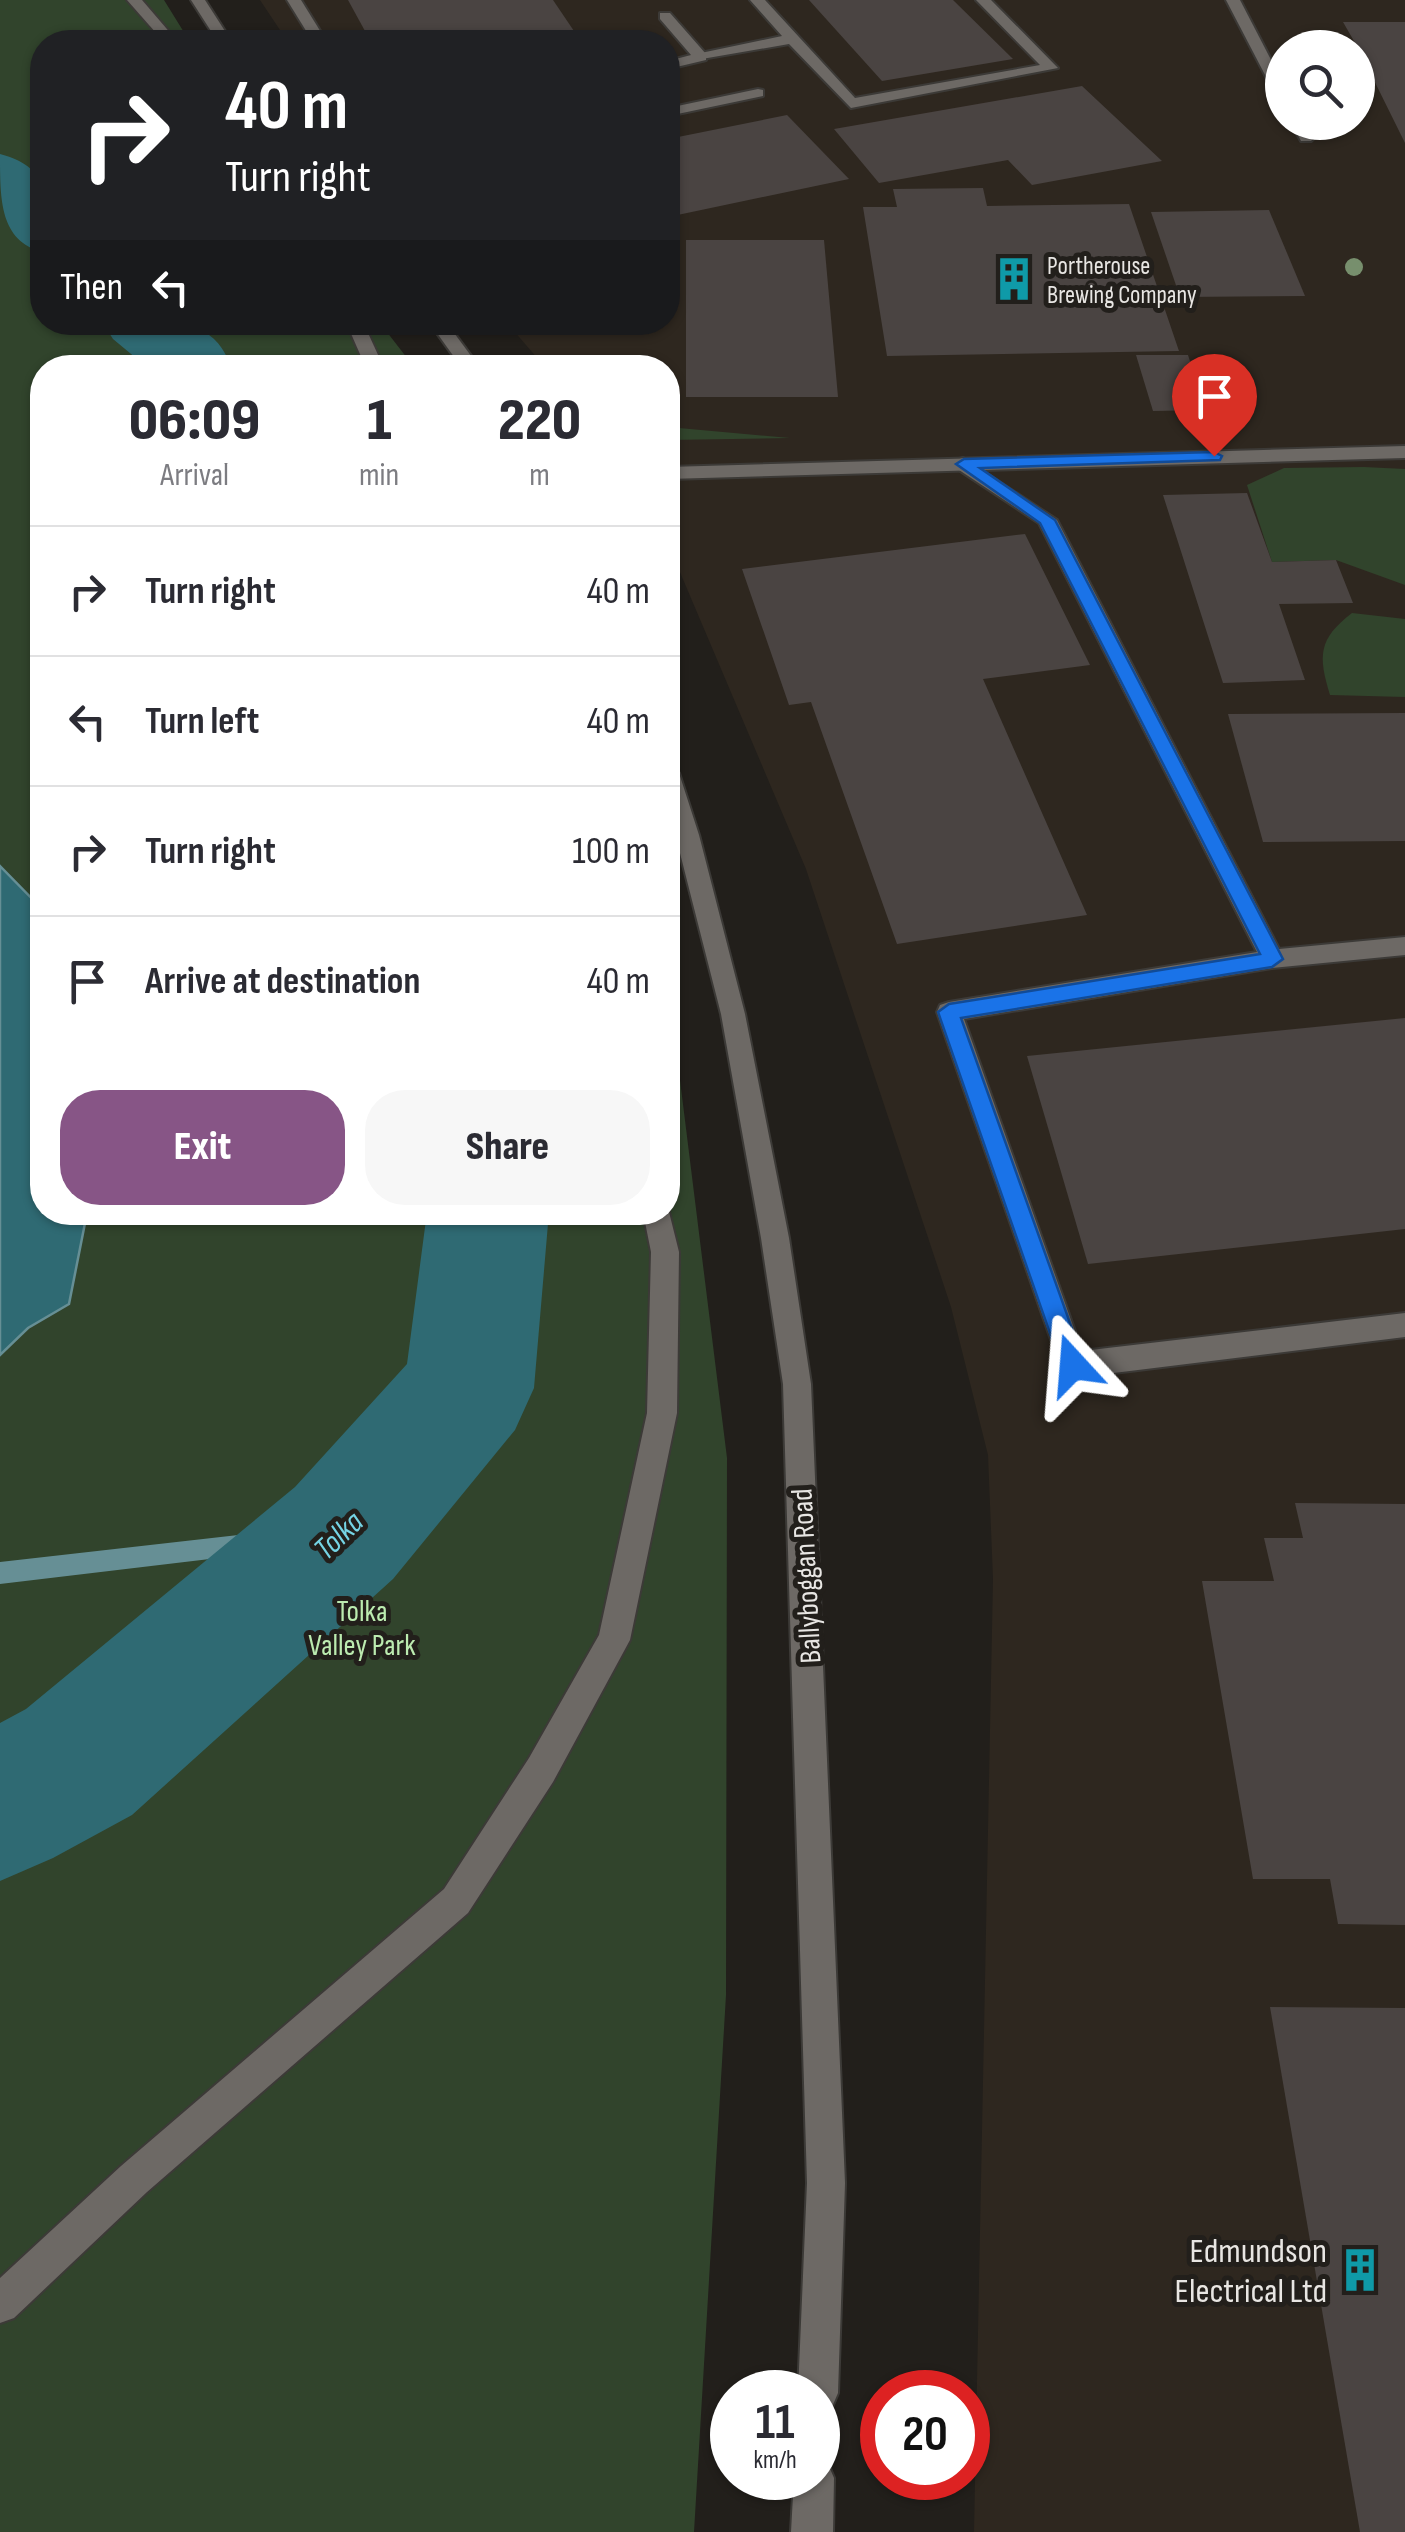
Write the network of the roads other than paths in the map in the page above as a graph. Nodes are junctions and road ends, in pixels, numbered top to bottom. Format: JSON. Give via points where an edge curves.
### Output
{"nodes":[{"id":1,"x":134,"y":0,"type":"edge"},
{"id":2,"x":198,"y":0,"type":"edge"},
{"id":3,"x":294,"y":0,"type":"edge"},
{"id":4,"x":757,"y":0,"type":"edge"},
{"id":5,"x":983,"y":0,"type":"edge"},
{"id":6,"x":1232,"y":0,"type":"edge"},
{"id":7,"x":665,"y":16,"type":"dead end"},
{"id":8,"x":160,"y":30,"type":"edge"},
{"id":9,"x":217,"y":30,"type":"edge"},
{"id":10,"x":313,"y":30,"type":"edge"},
{"id":11,"x":677,"y":30,"type":"edge"},
{"id":12,"x":680,"y":33,"type":"edge"},
{"id":13,"x":790,"y":39,"type":"junction"},
{"id":14,"x":701,"y":57,"type":"junction"},
{"id":15,"x":680,"y":61,"type":"edge"},
{"id":16,"x":1265,"y":62,"type":"edge"},
{"id":17,"x":758,"y":92,"type":"dead end"},
{"id":18,"x":680,"y":117,"type":"edge"},
{"id":19,"x":1405,"y":452,"type":"edge"},
{"id":20,"x":964,"y":464,"type":"junction"},
{"id":21,"x":680,"y":472,"type":"edge"},
{"id":22,"x":680,"y":810,"type":"edge"},
{"id":23,"x":1405,"y":946,"type":"edge"},
{"id":24,"x":1272,"y":959,"type":"junction"},
{"id":25,"x":659,"y":1225,"type":"edge"},
{"id":26,"x":1405,"y":1324,"type":"edge"},
{"id":27,"x":0,"y":2304,"type":"edge"},
{"id":28,"x":819,"y":2370,"type":"edge"},
{"id":29,"x":813,"y":2500,"type":"edge"},
{"id":30,"x":812,"y":2532,"type":"edge"}],
"edges":[{"from":1,"to":8,"type":"street"},
{"from":2,"to":9,"type":"street"},
{"from":3,"to":10,"type":"street"},
{"from":4,"to":13,"type":"street"},
{"from":5,"to":13,"type":"street","via":[[1051,68],[851,103]]},
{"from":6,"to":16,"type":"street"},
{"from":7,"to":11,"type":"street"},
{"from":12,"to":14,"type":"street"},
{"from":13,"to":14,"type":"street"},
{"from":14,"to":15,"type":"street"},
{"from":17,"to":18,"type":"street"},
{"from":19,"to":20,"type":"street"},
{"from":20,"to":21,"type":"street"},
{"from":20,"to":24,"type":"street","via":[[1047,520]]},
{"from":22,"to":28,"type":"street","name":"Ballyboggan Road","via":[[732,1014],[798,1384],[826,2183]]},
{"from":23,"to":24,"type":"street"},
{"from":24,"to":26,"type":"street","via":[[949,1012],[1073,1365]]},
{"from":25,"to":27,"type":"street","via":[[662,1413],[614,1640],[541,1770],[456,1901]]},
{"from":29,"to":30,"type":"street"}]}
